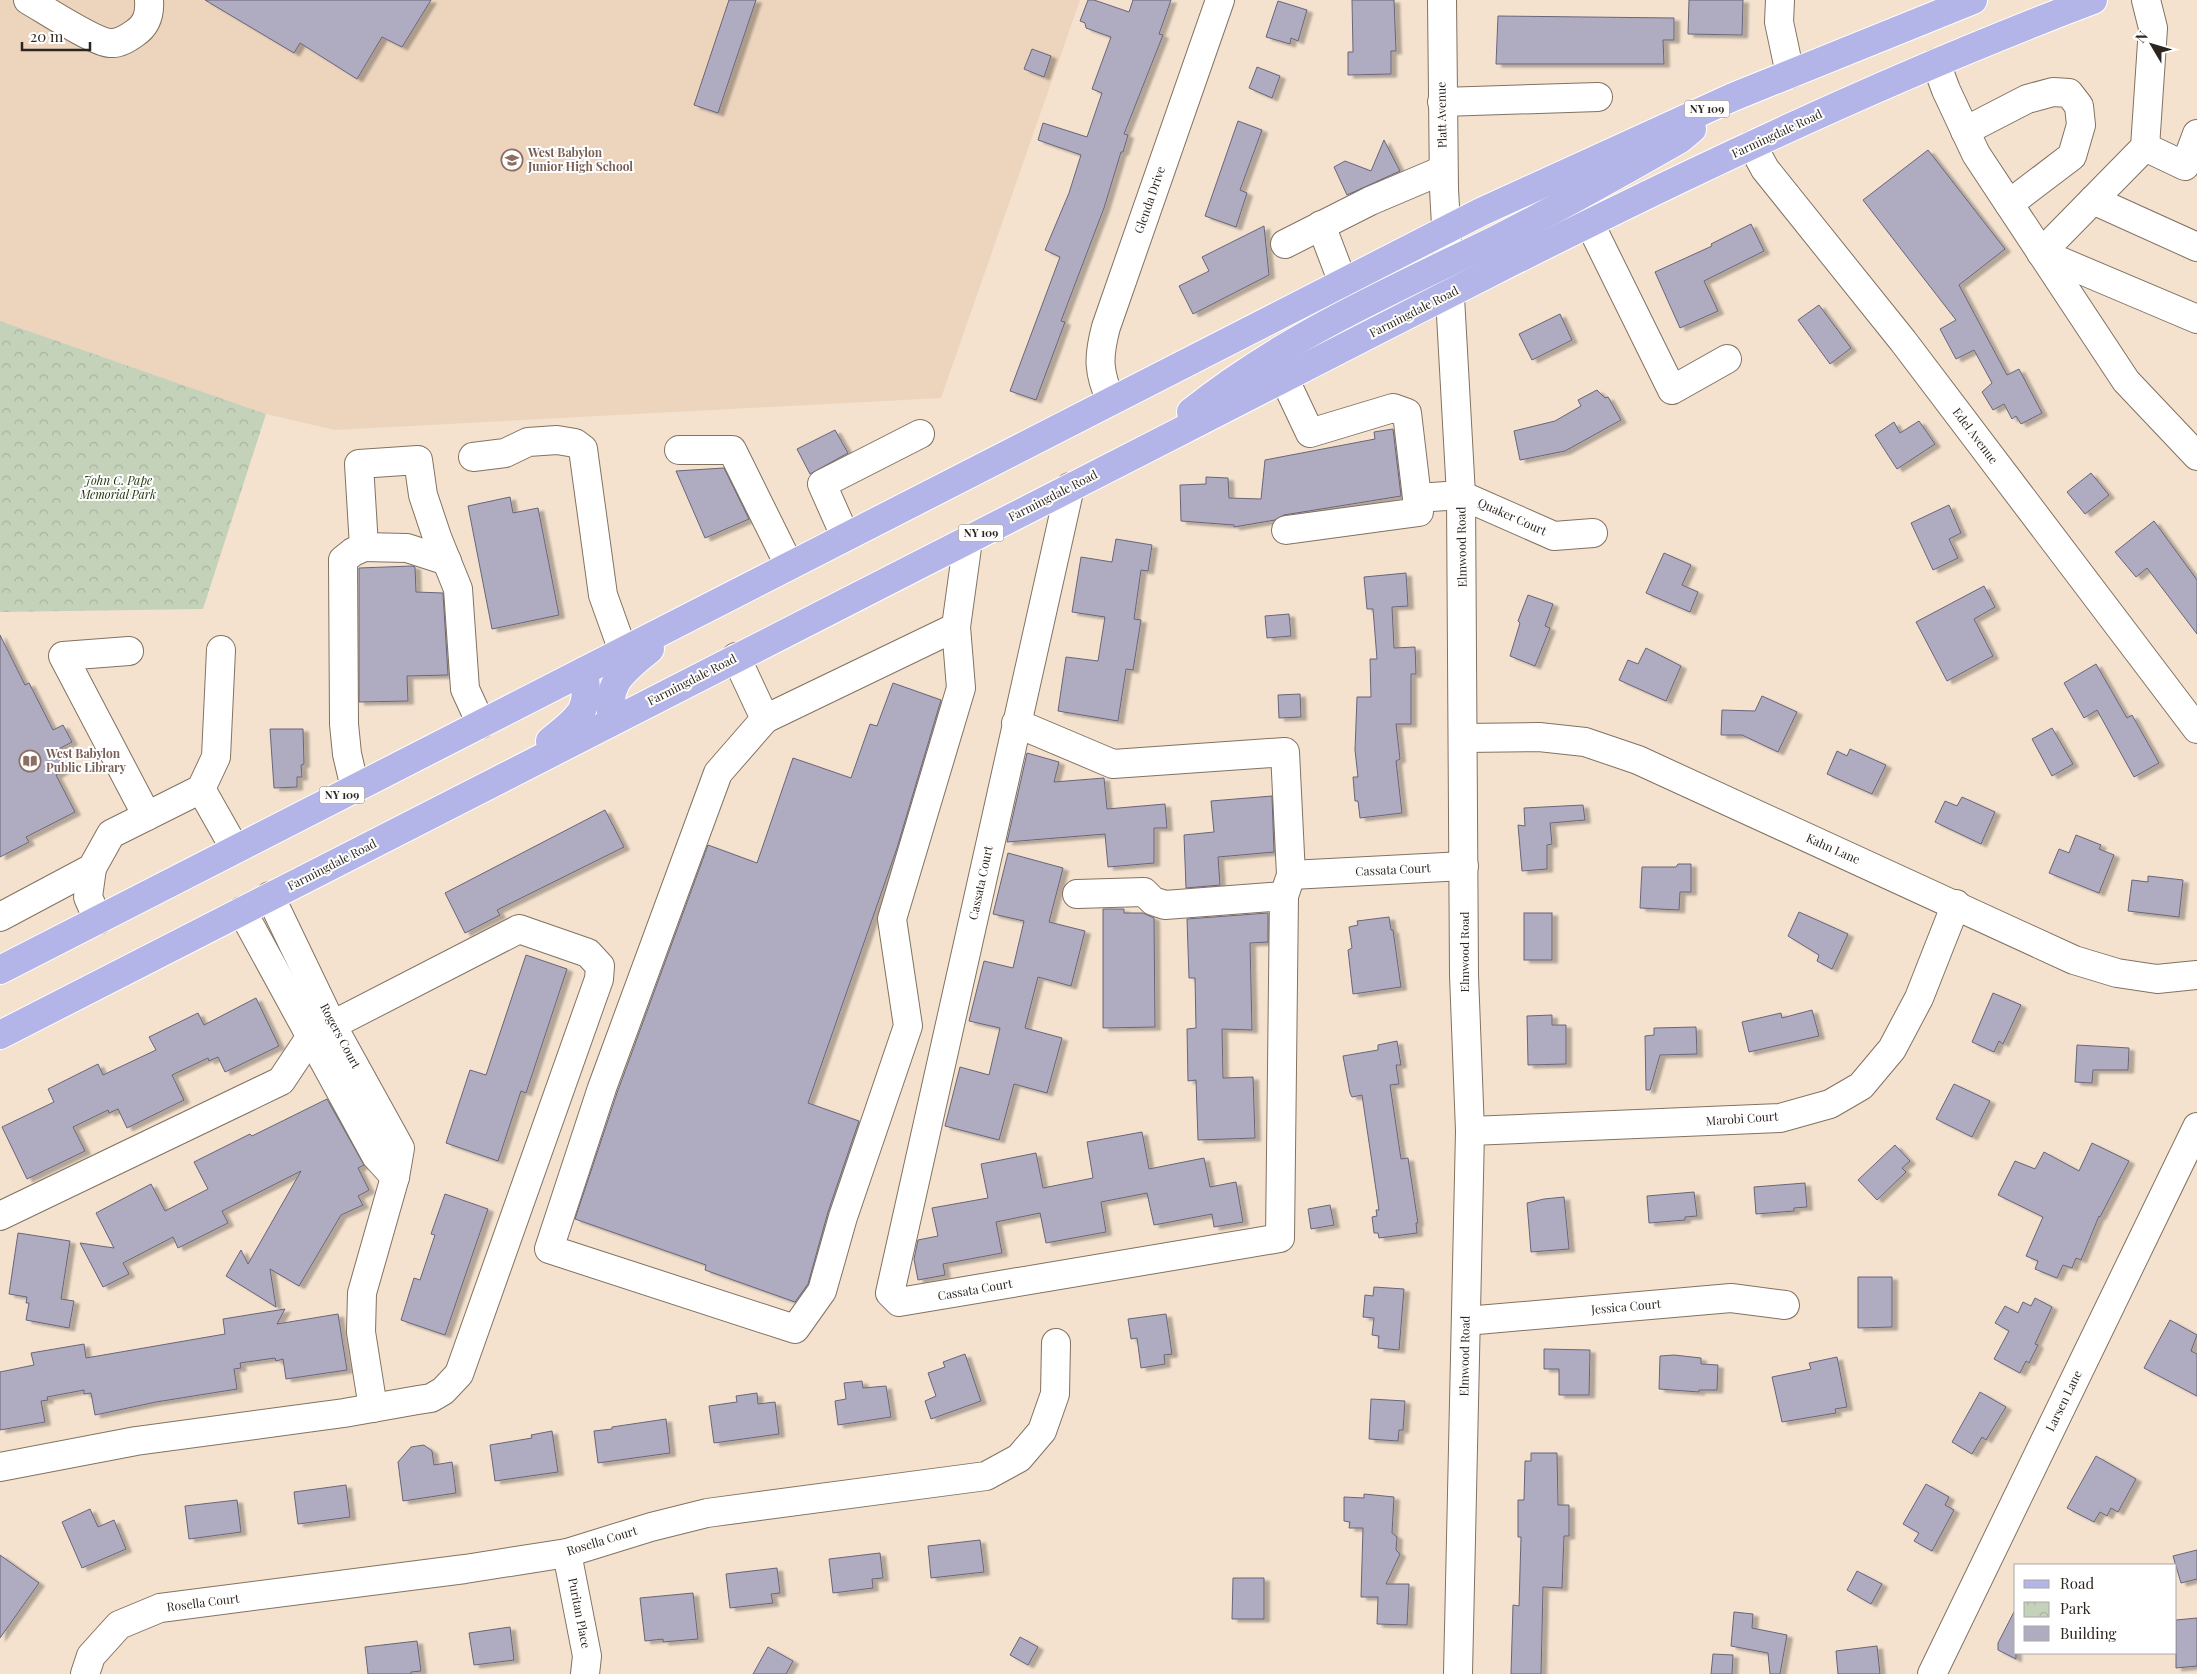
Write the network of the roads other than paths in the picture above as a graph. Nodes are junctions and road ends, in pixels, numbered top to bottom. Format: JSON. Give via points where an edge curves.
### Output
{"nodes":[{"id":1,"x":28,"y":0,"type":"edge"},
{"id":2,"x":149,"y":0,"type":"edge"},
{"id":3,"x":1220,"y":0,"type":"edge"},
{"id":4,"x":1442,"y":0,"type":"edge"},
{"id":5,"x":1780,"y":0,"type":"edge"},
{"id":6,"x":1973,"y":0,"type":"edge"},
{"id":7,"x":2093,"y":0,"type":"edge"},
{"id":8,"x":2146,"y":0,"type":"edge"},
{"id":9,"x":1936,"y":63,"type":"junction"},
{"id":10,"x":1790,"y":74,"type":"junction"},
{"id":11,"x":1598,"y":97,"type":"dead end"},
{"id":12,"x":1733,"y":97,"type":"junction"},
{"id":13,"x":1442,"y":102,"type":"junction"},
{"id":14,"x":1965,"y":131,"type":"junction"},
{"id":15,"x":2197,"y":134,"type":"edge"},
{"id":16,"x":1752,"y":145,"type":"junction"},
{"id":17,"x":2145,"y":147,"type":"junction"},
{"id":18,"x":2191,"y":169,"type":"edge"},
{"id":19,"x":1443,"y":170,"type":"junction"},
{"id":20,"x":2093,"y":200,"type":"junction"},
{"id":21,"x":2009,"y":204,"type":"junction"},
{"id":22,"x":1590,"y":224,"type":"junction"},
{"id":23,"x":1321,"y":226,"type":"junction"},
{"id":24,"x":1446,"y":229,"type":"junction"},
{"id":25,"x":1285,"y":244,"type":"dead end"},
{"id":26,"x":2197,"y":247,"type":"edge"},
{"id":27,"x":2041,"y":253,"type":"junction"},
{"id":28,"x":1448,"y":263,"type":"junction"},
{"id":29,"x":1343,"y":283,"type":"junction"},
{"id":30,"x":1450,"y":293,"type":"junction"},
{"id":31,"x":2197,"y":319,"type":"edge"},
{"id":32,"x":1727,"y":359,"type":"dead end"},
{"id":33,"x":1284,"y":378,"type":"junction"},
{"id":34,"x":1111,"y":401,"type":"junction"},
{"id":35,"x":920,"y":434,"type":"dead end"},
{"id":36,"x":2194,"y":447,"type":"edge"},
{"id":37,"x":1147,"y":448,"type":"junction"},
{"id":38,"x":679,"y":450,"type":"dead end"},
{"id":39,"x":472,"y":457,"type":"dead end"},
{"id":40,"x":1070,"y":487,"type":"junction"},
{"id":41,"x":1461,"y":495,"type":"junction"},
{"id":42,"x":1417,"y":498,"type":"junction"},
{"id":43,"x":1286,"y":530,"type":"dead end"},
{"id":44,"x":1593,"y":533,"type":"dead end"},
{"id":45,"x":845,"y":536,"type":"junction"},
{"id":46,"x":968,"y":540,"type":"junction"},
{"id":47,"x":364,"y":547,"type":"junction"},
{"id":48,"x":447,"y":561,"type":"junction"},
{"id":49,"x":789,"y":565,"type":"junction"},
{"id":50,"x":683,"y":620,"type":"junction"},
{"id":51,"x":956,"y":627,"type":"junction"},
{"id":52,"x":221,"y":650,"type":"dead end"},
{"id":53,"x":129,"y":651,"type":"dead end"},
{"id":54,"x":623,"y":651,"type":"junction"},
{"id":55,"x":736,"y":657,"type":"junction"},
{"id":56,"x":584,"y":671,"type":"junction"},
{"id":57,"x":765,"y":719,"type":"junction"},
{"id":58,"x":612,"y":721,"type":"junction"},
{"id":59,"x":1016,"y":723,"type":"junction"},
{"id":60,"x":481,"y":724,"type":"junction"},
{"id":61,"x":2197,"y":728,"type":"edge"},
{"id":62,"x":1464,"y":738,"type":"junction"},
{"id":63,"x":512,"y":773,"type":"junction"},
{"id":64,"x":201,"y":788,"type":"junction"},
{"id":65,"x":355,"y":788,"type":"junction"},
{"id":66,"x":147,"y":816,"type":"junction"},
{"id":67,"x":235,"y":849,"type":"junction"},
{"id":68,"x":1464,"y":866,"type":"junction"},
{"id":69,"x":92,"y":868,"type":"junction"},
{"id":70,"x":1288,"y":886,"type":"junction"},
{"id":71,"x":1077,"y":894,"type":"dead end"},
{"id":72,"x":270,"y":896,"type":"junction"},
{"id":73,"x":1956,"y":904,"type":"junction"},
{"id":74,"x":242,"y":911,"type":"junction"},
{"id":75,"x":0,"y":917,"type":"edge"},
{"id":76,"x":98,"y":920,"type":"junction"},
{"id":77,"x":0,"y":970,"type":"edge"},
{"id":78,"x":2197,"y":975,"type":"edge"},
{"id":79,"x":322,"y":1030,"type":"junction"},
{"id":80,"x":0,"y":1035,"type":"edge"},
{"id":81,"x":2197,"y":1127,"type":"edge"},
{"id":82,"x":1470,"y":1131,"type":"junction"},
{"id":83,"x":0,"y":1216,"type":"edge"},
{"id":84,"x":1785,"y":1305,"type":"dead end"},
{"id":85,"x":1466,"y":1321,"type":"junction"},
{"id":86,"x":1056,"y":1343,"type":"dead end"},
{"id":87,"x":373,"y":1408,"type":"junction"},
{"id":88,"x":0,"y":1467,"type":"edge"},
{"id":89,"x":567,"y":1553,"type":"junction"},
{"id":90,"x":85,"y":1674,"type":"edge"},
{"id":91,"x":585,"y":1674,"type":"edge"},
{"id":92,"x":1458,"y":1674,"type":"edge"},
{"id":93,"x":1932,"y":1674,"type":"edge"}],
"edges":[{"from":1,"to":2,"type":"street","via":[[110,43],[126,40],[140,30],[150,14]]},
{"from":3,"to":34,"type":"street","name":"Glenda Drive","via":[[1106,327],[1099,365]]},
{"from":4,"to":13,"type":"street","name":"Platt Avenue"},
{"from":5,"to":10,"type":"street","via":[[1778,22]]},
{"from":6,"to":10,"type":"main road","number":"NY 109"},
{"from":7,"to":9,"type":"main road","name":"Farmingdale Road","number":"NY 109"},
{"from":8,"to":17,"type":"street","via":[[2153,28]]},
{"from":9,"to":14,"type":"street"},
{"from":9,"to":16,"type":"main road","name":"Farmingdale Road","number":"NY 109"},
{"from":10,"to":12,"type":"main road","number":"NY 109"},
{"from":11,"to":13,"type":"street"},
{"from":12,"to":24,"type":"main road","number":"NY 109"},
{"from":12,"to":28,"type":"main road","via":[[1680,139],[1556,209]]},
{"from":13,"to":19,"type":"street","name":"Platt Avenue"},
{"from":14,"to":21,"type":"street"},
{"from":14,"to":21,"type":"street","via":[[2027,99],[2053,92],[2069,93],[2079,106],[2081,126],[2072,156]]},
{"from":15,"to":18,"type":"street"},
{"from":16,"to":22,"type":"main road","name":"Farmingdale Road","number":"NY 109"},
{"from":16,"to":61,"type":"street","name":"Edel Avenue","via":[[1765,169],[1903,341]]},
{"from":17,"to":18,"type":"street"},
{"from":17,"to":20,"type":"street"},
{"from":19,"to":23,"type":"street"},
{"from":19,"to":24,"type":"street","name":"Platt Avenue"},
{"from":20,"to":26,"type":"street"},
{"from":20,"to":27,"type":"street"},
{"from":21,"to":27,"type":"street"},
{"from":22,"to":30,"type":"main road","name":"Farmingdale Road","number":"NY 109"},
{"from":22,"to":32,"type":"street","via":[[1672,390]]},
{"from":23,"to":25,"type":"street"},
{"from":23,"to":29,"type":"street"},
{"from":24,"to":28,"type":"street","name":"Elmwood Road"},
{"from":24,"to":29,"type":"main road","number":"NY 109"},
{"from":27,"to":31,"type":"street"},
{"from":27,"to":36,"type":"street","via":[[2126,381]]},
{"from":28,"to":30,"type":"street","name":"Elmwood Road"},
{"from":28,"to":37,"type":"main road","via":[[1341,315],[1256,364],[1225,384]]},
{"from":29,"to":34,"type":"main road","number":"NY 109"},
{"from":30,"to":33,"type":"main road","name":"Farmingdale Road","number":"NY 109"},
{"from":30,"to":41,"type":"street","name":"Elmwood Road"},
{"from":33,"to":37,"type":"main road","name":"Farmingdale Road","number":"NY 109"},
{"from":33,"to":42,"type":"street","via":[[1310,433],[1394,408],[1407,413]]},
{"from":34,"to":45,"type":"main road","number":"NY 109"},
{"from":35,"to":45,"type":"street","via":[[822,484]]},
{"from":37,"to":40,"type":"main road","name":"Farmingdale Road","number":"NY 109"},
{"from":38,"to":49,"type":"street","via":[[732,450]]},
{"from":39,"to":54,"type":"street","via":[[505,453],[528,442],[547,440],[583,448],[603,595]]},
{"from":40,"to":46,"type":"main road","name":"Farmingdale Road","number":"NY 109"},
{"from":40,"to":59,"type":"street","name":"Cassata Court"},
{"from":41,"to":42,"type":"street"},
{"from":41,"to":44,"type":"street","name":"Quaker Court","via":[[1554,536]]},
{"from":41,"to":62,"type":"street","name":"Elmwood Road"},
{"from":42,"to":43,"type":"street","via":[[1419,512]]},
{"from":45,"to":49,"type":"main road","number":"NY 109"},
{"from":46,"to":51,"type":"street"},
{"from":46,"to":55,"type":"main road","name":"Farmingdale Road","number":"NY 109"},
{"from":47,"to":48,"type":"street","via":[[407,548]]},
{"from":47,"to":48,"type":"street","via":[[359,464],[418,460],[423,495]]},
{"from":47,"to":65,"type":"street","via":[[343,560],[344,724],[346,754]]},
{"from":48,"to":60,"type":"street","via":[[458,589],[465,689]]},
{"from":49,"to":50,"type":"main road","number":"NY 109"},
{"from":50,"to":54,"type":"main road","number":"NY 109"},
{"from":50,"to":58,"type":"main road","via":[[625,670],[614,684],[609,703]]},
{"from":51,"to":57,"type":"street"},
{"from":51,"to":57,"type":"street","via":[[961,688],[892,919],[908,1026],[843,1217],[822,1291],[795,1329],[549,1249],[602,1088],[718,773]]},
{"from":52,"to":64,"type":"street","via":[[216,757]]},
{"from":53,"to":66,"type":"street","via":[[63,656]]},
{"from":54,"to":56,"type":"main road","number":"NY 109"},
{"from":55,"to":57,"type":"street"},
{"from":55,"to":58,"type":"main road","name":"Farmingdale Road","number":"NY 109"},
{"from":56,"to":60,"type":"main road","number":"NY 109"},
{"from":56,"to":63,"type":"main road","via":[[587,694],[575,721]]},
{"from":58,"to":63,"type":"main road","name":"Farmingdale Road","number":"NY 109"},
{"from":59,"to":70,"type":"street","name":"Cassata Court","via":[[1113,764],[1285,752]]},
{"from":59,"to":70,"type":"street","name":"Cassata Court","via":[[890,1293],[899,1302],[1280,1238]]},
{"from":60,"to":65,"type":"main road","number":"NY 109"},
{"from":62,"to":68,"type":"street","name":"Elmwood Road"},
{"from":62,"to":73,"type":"street","name":"Kahn Lane","via":[[1539,737],[1585,742],[1638,760]]},
{"from":63,"to":72,"type":"main road","name":"Farmingdale Road","number":"NY 109"},
{"from":64,"to":66,"type":"street"},
{"from":64,"to":67,"type":"street"},
{"from":65,"to":67,"type":"main road","number":"NY 109"},
{"from":66,"to":69,"type":"street","via":[[111,834]]},
{"from":67,"to":76,"type":"main road","number":"NY 109"},
{"from":68,"to":70,"type":"street","name":"Cassata Court"},
{"from":68,"to":82,"type":"street","name":"Elmwood Road"},
{"from":69,"to":75,"type":"street"},
{"from":69,"to":76,"type":"street","via":[[88,897]]},
{"from":70,"to":71,"type":"street","via":[[1164,905],[1153,901],[1144,892]]},
{"from":72,"to":74,"type":"main road","name":"Farmingdale Road","number":"NY 109"},
{"from":72,"to":79,"type":"street","name":"Rogers Court"},
{"from":73,"to":78,"type":"street","name":"Kahn Lane","via":[[2074,960],[2117,973],[2157,979]]},
{"from":73,"to":82,"type":"street","name":"Marobi Court","via":[[1919,998],[1892,1049],[1861,1086],[1830,1104],[1780,1118]]},
{"from":74,"to":79,"type":"street","name":"Rogers Court"},
{"from":74,"to":80,"type":"main road","name":"Farmingdale Road","number":"NY 109"},
{"from":76,"to":77,"type":"main road","number":"NY 109"},
{"from":79,"to":83,"type":"street","via":[[281,1081]]},
{"from":79,"to":87,"type":"street","name":"Rogers Court","via":[[376,1156],[395,1177],[362,1293],[361,1332]]},
{"from":79,"to":87,"type":"street","via":[[519,929],[588,953],[600,966],[599,979],[459,1374],[443,1391],[430,1398]]},
{"from":81,"to":93,"type":"street","name":"Larsen Lane"},
{"from":82,"to":85,"type":"street","name":"Elmwood Road"},
{"from":84,"to":85,"type":"street","name":"Jessica Court","via":[[1731,1298]]},
{"from":85,"to":92,"type":"street","name":"Elmwood Road"},
{"from":86,"to":89,"type":"street","name":"Rosella Court","via":[[1055,1394],[1042,1431],[1019,1458],[986,1476],[707,1513],[652,1526]]},
{"from":87,"to":88,"type":"street","via":[[136,1441]]},
{"from":89,"to":90,"type":"street","name":"Rosella Court","via":[[160,1608],[119,1625],[91,1656]]},
{"from":89,"to":91,"type":"street","name":"Puritan Place","via":[[587,1656]]}]}
